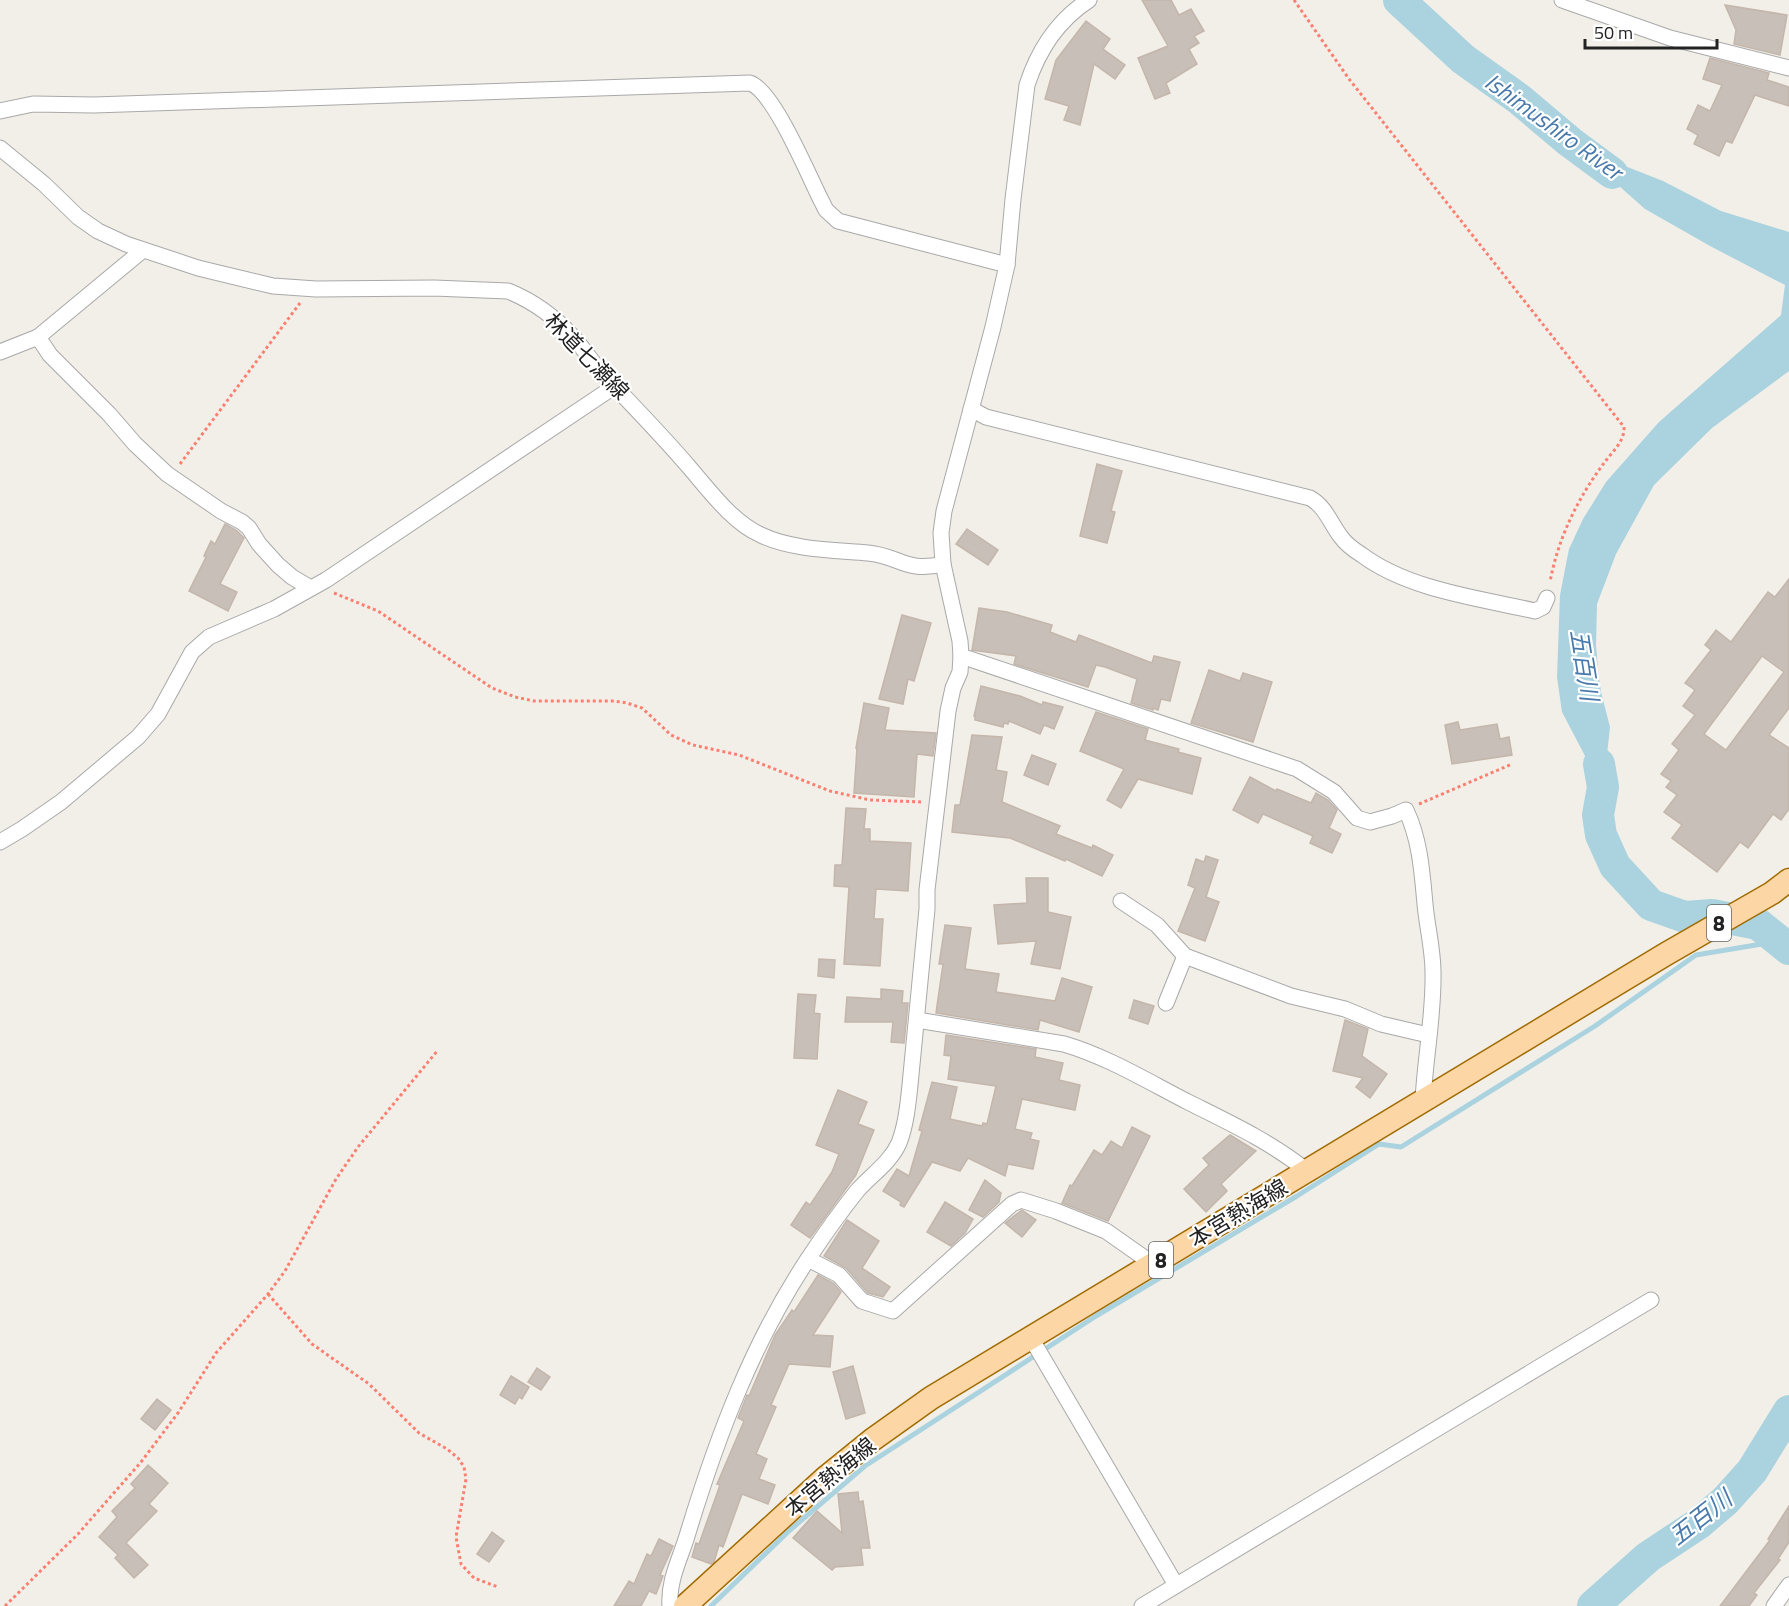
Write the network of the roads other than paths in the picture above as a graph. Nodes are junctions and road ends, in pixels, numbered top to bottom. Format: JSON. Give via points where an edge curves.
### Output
{"nodes":[{"id":1,"x":1089,"y":0,"type":"edge"},
{"id":2,"x":1562,"y":0,"type":"edge"},
{"id":3,"x":1789,"y":68,"type":"edge"},
{"id":4,"x":0,"y":111,"type":"edge"},
{"id":5,"x":0,"y":148,"type":"edge"},
{"id":6,"x":143,"y":250,"type":"junction"},
{"id":7,"x":1007,"y":265,"type":"junction"},
{"id":8,"x":38,"y":337,"type":"junction"},
{"id":9,"x":0,"y":352,"type":"edge"},
{"id":10,"x":615,"y":386,"type":"junction"},
{"id":11,"x":971,"y":409,"type":"junction"},
{"id":12,"x":943,"y":564,"type":"junction"},
{"id":13,"x":314,"y":585,"type":"junction"},
{"id":14,"x":1547,"y":598,"type":"road end"},
{"id":15,"x":961,"y":656,"type":"junction"},
{"id":16,"x":0,"y":842,"type":"edge"},
{"id":17,"x":1780,"y":886,"type":"edge"},
{"id":18,"x":1121,"y":901,"type":"dead end"},
{"id":19,"x":1185,"y":956,"type":"junction"},
{"id":20,"x":1166,"y":1003,"type":"dead end"},
{"id":21,"x":917,"y":1020,"type":"junction"},
{"id":22,"x":1428,"y":1035,"type":"junction"},
{"id":23,"x":1423,"y":1101,"type":"junction"},
{"id":24,"x":1307,"y":1171,"type":"junction"},
{"id":25,"x":808,"y":1259,"type":"junction"},
{"id":26,"x":1154,"y":1264,"type":"junction"},
{"id":27,"x":1651,"y":1300,"type":"dead end"},
{"id":28,"x":1031,"y":1338,"type":"junction"},
{"id":29,"x":1176,"y":1585,"type":"junction"},
{"id":30,"x":1789,"y":1585,"type":"edge"},
{"id":31,"x":670,"y":1606,"type":"edge"},
{"id":32,"x":685,"y":1606,"type":"edge"},
{"id":33,"x":1142,"y":1606,"type":"edge"},
{"id":34,"x":1774,"y":1606,"type":"edge"}],
"edges":[{"from":1,"to":7,"type":"street","via":[[1070,14],[1046,43],[1031,71],[1012,199]]},
{"from":2,"to":3,"type":"street","via":[[1670,38]]},
{"from":4,"to":7,"type":"street","via":[[33,104],[750,82],[759,87],[771,104],[826,210],[838,221]]},
{"from":5,"to":6,"type":"street","name":"林道七瀬線","via":[[85,223]]},
{"from":6,"to":8,"type":"street"},
{"from":6,"to":10,"type":"street","name":"林道七瀬線","via":[[273,286],[508,291],[545,310]]},
{"from":7,"to":11,"type":"street"},
{"from":8,"to":9,"type":"street"},
{"from":8,"to":13,"type":"street","via":[[50,355],[167,474],[242,522],[278,565],[292,577]]},
{"from":10,"to":12,"type":"street","name":"林道七瀬線","via":[[714,496],[757,533],[820,550],[870,553],[909,566],[927,568]]},
{"from":10,"to":13,"type":"street"},
{"from":11,"to":12,"type":"street","via":[[944,511]]},
{"from":11,"to":14,"type":"street","via":[[986,417],[1310,498],[1320,504],[1343,540],[1358,553],[1415,583],[1535,611],[1543,607]]},
{"from":12,"to":15,"type":"street"},
{"from":13,"to":16,"type":"street","via":[[274,609],[202,642],[192,652],[150,725],[61,802]]},
{"from":15,"to":21,"type":"street","via":[[948,711],[927,890]]},
{"from":15,"to":22,"type":"street","via":[[1297,769],[1323,784],[1357,818],[1370,822],[1406,810],[1422,864],[1431,945]]},
{"from":17,"to":23,"type":"main road","name":"本宮熱海線","number":"8"},
{"from":18,"to":19,"type":"street","via":[[1156,925]]},
{"from":19,"to":20,"type":"street"},
{"from":19,"to":22,"type":"street","via":[[1291,996]]},
{"from":21,"to":24,"type":"street","via":[[1086,1051],[1240,1127]]},
{"from":21,"to":25,"type":"street","via":[[907,1109],[899,1142]]},
{"from":22,"to":23,"type":"street"},
{"from":23,"to":24,"type":"main road","name":"本宮熱海線","number":"8"},
{"from":24,"to":26,"type":"main road","name":"本宮熱海線","number":"8"},
{"from":25,"to":26,"type":"street","via":[[838,1275],[862,1301],[893,1311],[1012,1204],[1022,1200],[1106,1231]]},
{"from":25,"to":31,"type":"street","via":[[763,1334],[734,1398],[671,1580]]},
{"from":26,"to":28,"type":"main road","name":"本宮熱海線","number":"8"},
{"from":27,"to":29,"type":"street"},
{"from":28,"to":29,"type":"street"},
{"from":28,"to":32,"type":"main road","name":"本宮熱海線","number":"8","via":[[931,1398],[872,1440]]},
{"from":29,"to":33,"type":"street"},
{"from":30,"to":34,"type":"street"}]}
